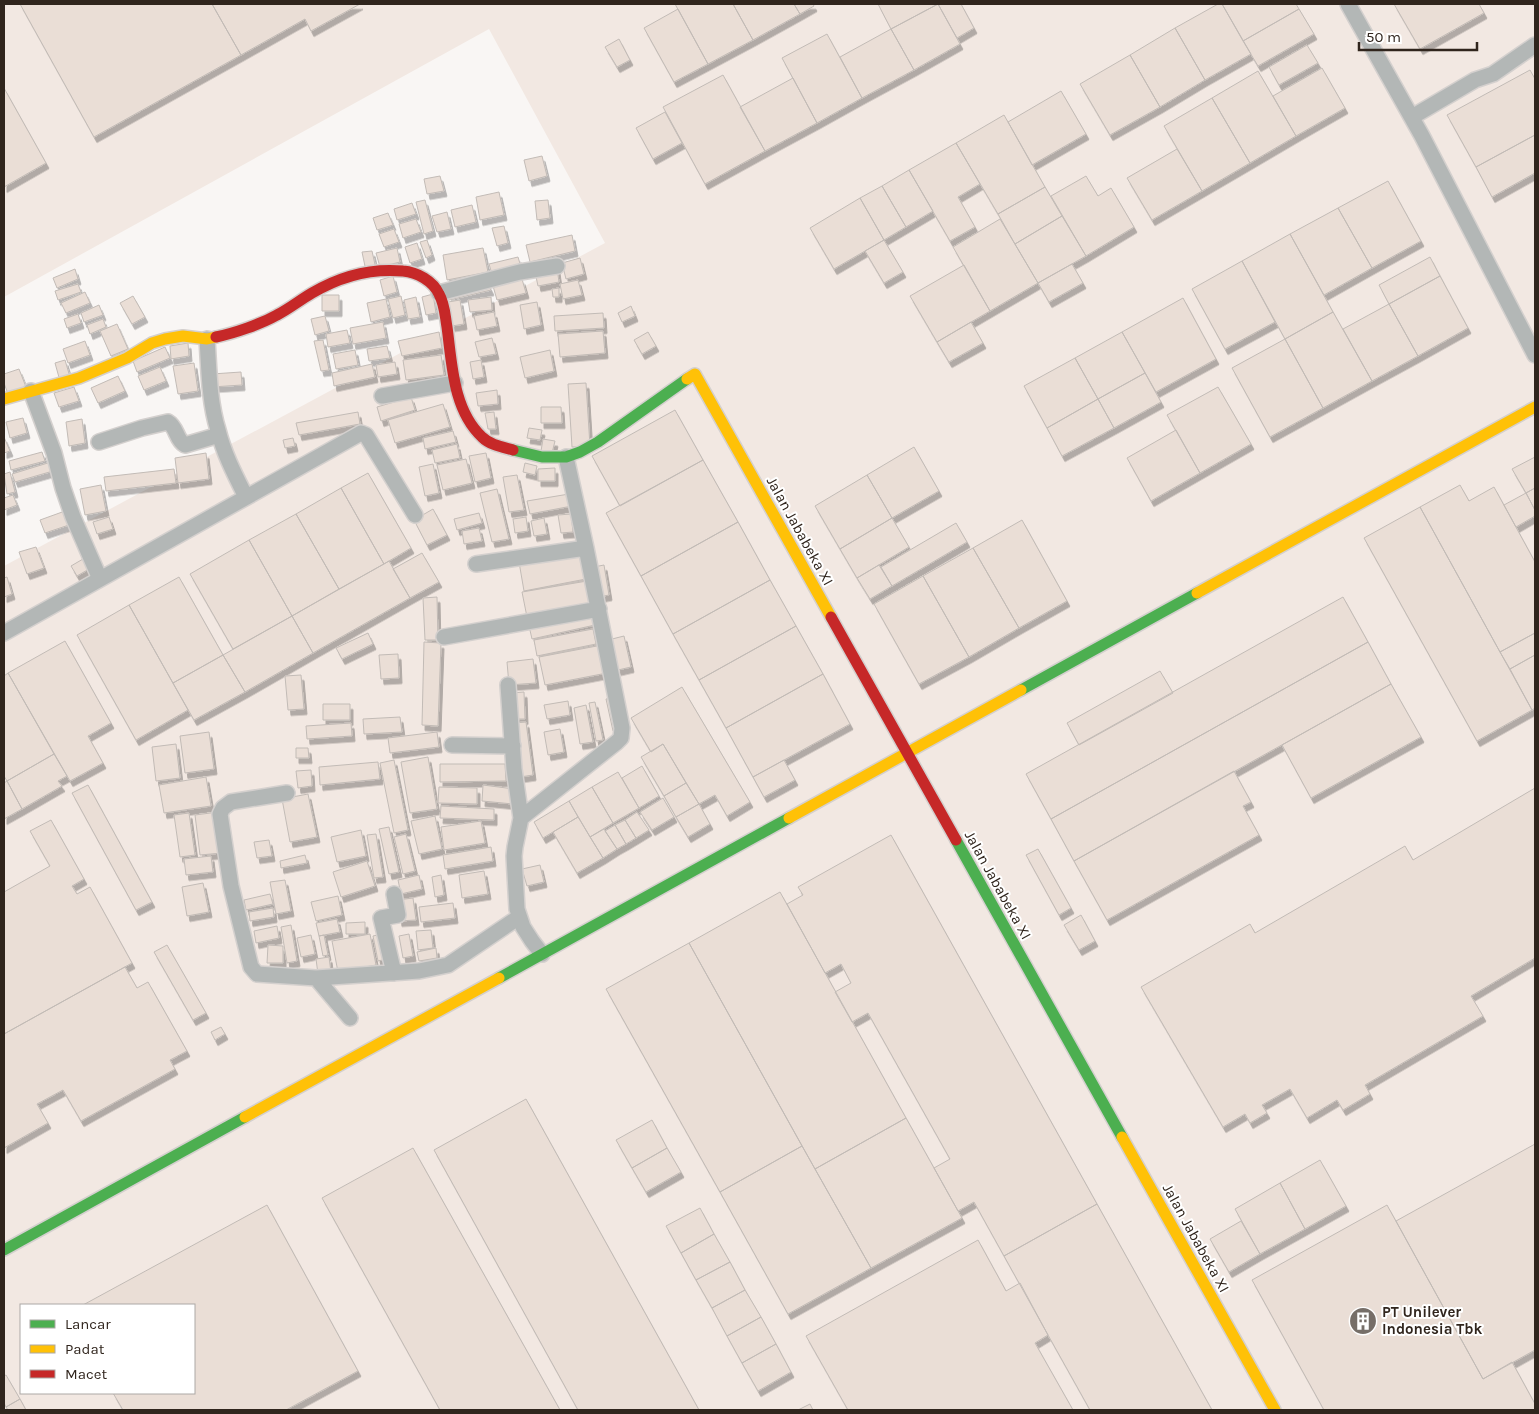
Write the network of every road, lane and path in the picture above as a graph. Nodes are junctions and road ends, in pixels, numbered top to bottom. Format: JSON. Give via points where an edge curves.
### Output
{"nodes":[{"id":1,"x":1348,"y":4,"type":"edge"},
{"id":2,"x":1535,"y":45,"type":"edge"},
{"id":3,"x":1412,"y":117,"type":"junction"},
{"id":4,"x":557,"y":266,"type":"dead end"},
{"id":5,"x":439,"y":293,"type":"junction"},
{"id":6,"x":207,"y":339,"type":"junction"},
{"id":7,"x":1535,"y":355,"type":"edge"},
{"id":8,"x":454,"y":383,"type":"junction"},
{"id":9,"x":31,"y":391,"type":"junction"},
{"id":10,"x":382,"y":396,"type":"dead end"},
{"id":11,"x":4,"y":399,"type":"edge"},
{"id":12,"x":1535,"y":407,"type":"edge"},
{"id":13,"x":220,"y":435,"type":"junction"},
{"id":14,"x":99,"y":442,"type":"dead end"},
{"id":15,"x":566,"y":457,"type":"junction"},
{"id":16,"x":246,"y":497,"type":"junction"},
{"id":17,"x":415,"y":516,"type":"dead end"},
{"id":18,"x":586,"y":548,"type":"junction"},
{"id":19,"x":476,"y":564,"type":"dead end"},
{"id":20,"x":100,"y":578,"type":"junction"},
{"id":21,"x":599,"y":609,"type":"junction"},
{"id":22,"x":4,"y":633,"type":"edge"},
{"id":23,"x":444,"y":637,"type":"dead end"},
{"id":24,"x":508,"y":685,"type":"dead end"},
{"id":25,"x":452,"y":745,"type":"dead end"},
{"id":26,"x":512,"y":746,"type":"junction"},
{"id":27,"x":907,"y":753,"type":"junction"},
{"id":28,"x":286,"y":793,"type":"dead end"},
{"id":29,"x":521,"y":818,"type":"junction"},
{"id":30,"x":394,"y":894,"type":"dead end"},
{"id":31,"x":519,"y":917,"type":"junction"},
{"id":32,"x":542,"y":954,"type":"junction"},
{"id":33,"x":394,"y":972,"type":"junction"},
{"id":34,"x":316,"y":978,"type":"junction"},
{"id":35,"x":350,"y":1018,"type":"dead end"},
{"id":36,"x":4,"y":1250,"type":"edge"},
{"id":37,"x":1275,"y":1410,"type":"edge"}],
"edges":[{"from":1,"to":3,"type":"street"},
{"from":2,"to":3,"type":"street","via":[[1493,74],[1474,80]]},
{"from":3,"to":7,"type":"street"},
{"from":4,"to":5,"type":"street"},
{"from":5,"to":6,"type":"street","via":[[423,277],[405,271],[362,273],[314,292],[258,324]]},
{"from":5,"to":8,"type":"street","via":[[444,307]]},
{"from":6,"to":9,"type":"street","via":[[183,336],[165,339],[79,378]]},
{"from":6,"to":13,"type":"street","via":[[211,395]]},
{"from":8,"to":10,"type":"street"},
{"from":8,"to":15,"type":"street","via":[[464,411],[483,438],[515,450]]},
{"from":9,"to":11,"type":"street"},
{"from":9,"to":20,"type":"street","via":[[73,517]]},
{"from":12,"to":27,"type":"street"},
{"from":13,"to":14,"type":"street","via":[[185,445],[172,424],[164,422]]},
{"from":13,"to":16,"type":"street"},
{"from":15,"to":18,"type":"street"},
{"from":15,"to":27,"type":"street","name":"Jalan Jababeka XI","via":[[598,442],[695,374]]},
{"from":16,"to":17,"type":"street","via":[[362,433]]},
{"from":16,"to":20,"type":"street"},
{"from":18,"to":19,"type":"street"},
{"from":18,"to":21,"type":"street"},
{"from":20,"to":22,"type":"street"},
{"from":21,"to":23,"type":"street"},
{"from":21,"to":29,"type":"street","via":[[622,728],[621,738]]},
{"from":24,"to":26,"type":"street"},
{"from":25,"to":26,"type":"street"},
{"from":26,"to":29,"type":"street"},
{"from":27,"to":32,"type":"street"},
{"from":27,"to":37,"type":"street","name":"Jalan Jababeka XI"},
{"from":28,"to":34,"type":"street","via":[[231,802],[222,808],[220,814],[231,886],[254,972]]},
{"from":29,"to":31,"type":"street","via":[[514,847]]},
{"from":30,"to":33,"type":"street","via":[[398,915],[381,918]]},
{"from":31,"to":32,"type":"street"},
{"from":31,"to":33,"type":"street","via":[[452,964]]},
{"from":32,"to":36,"type":"street"},
{"from":33,"to":34,"type":"street"},
{"from":34,"to":35,"type":"street"}]}
